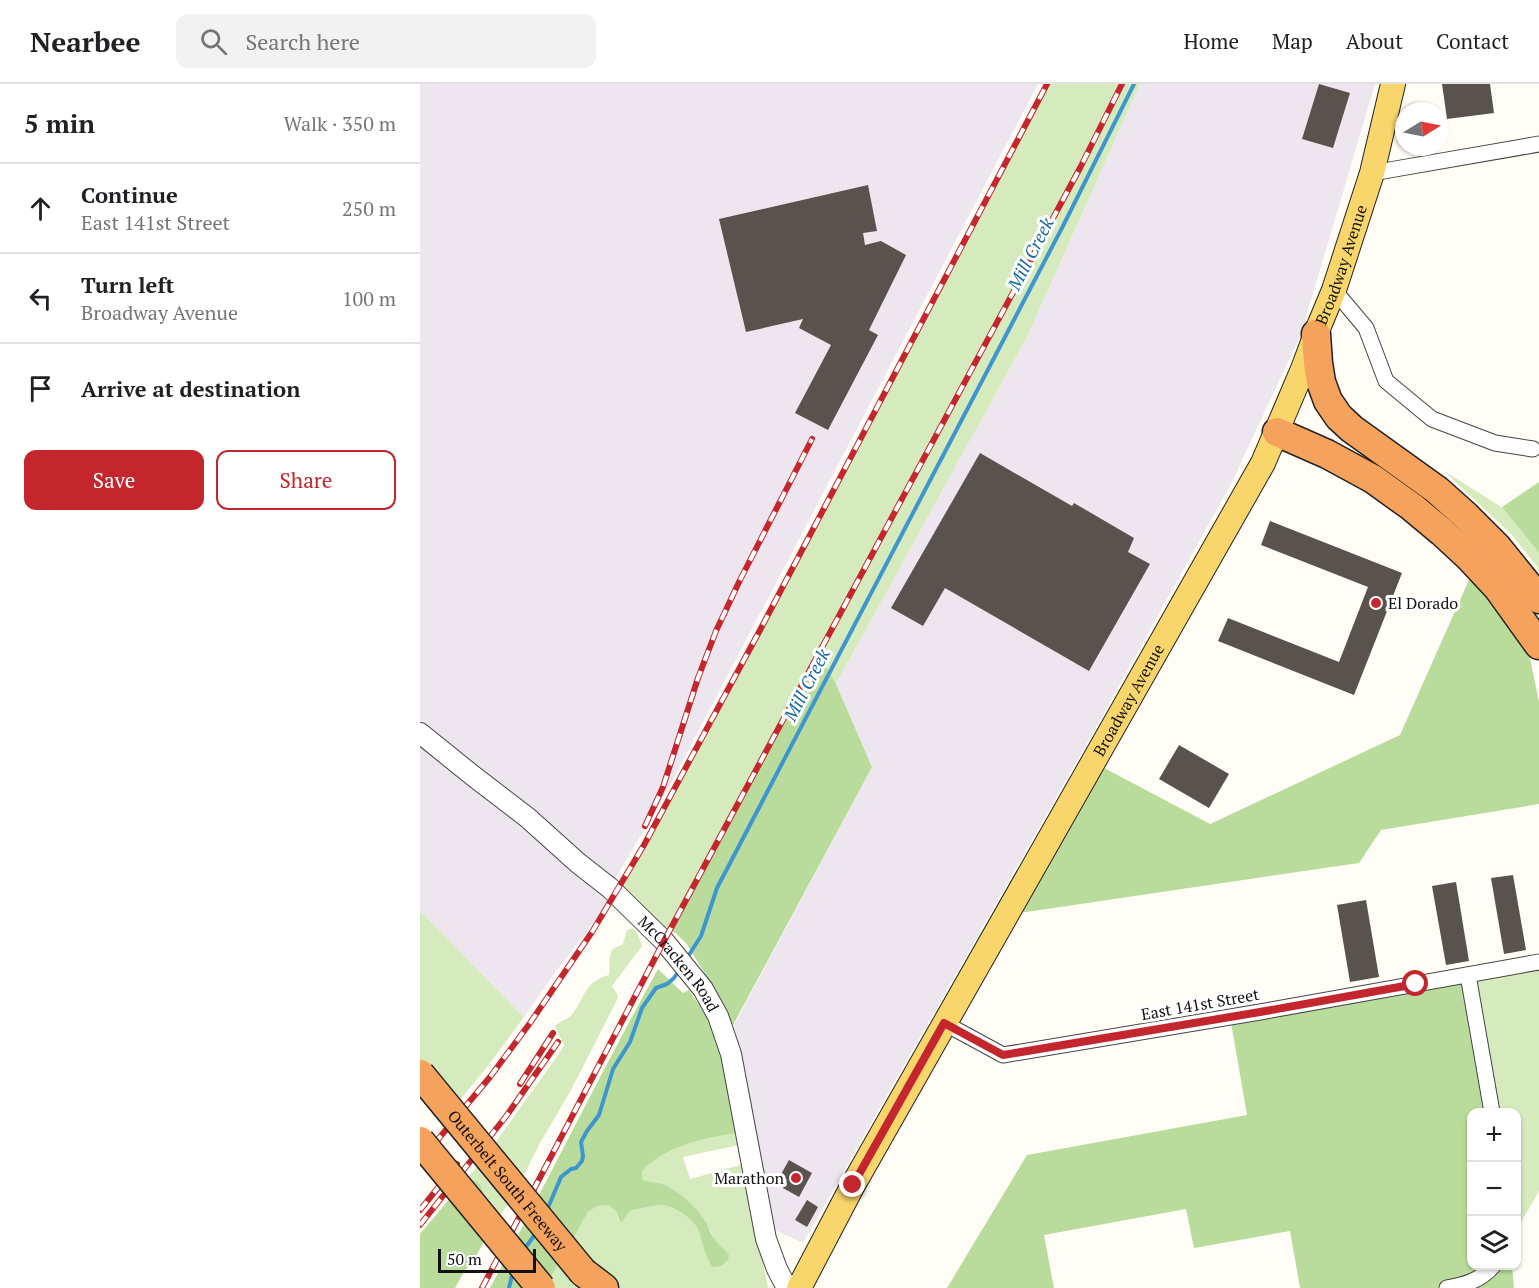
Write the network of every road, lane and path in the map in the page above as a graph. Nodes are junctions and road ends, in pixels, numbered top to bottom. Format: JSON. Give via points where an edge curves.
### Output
{"nodes":[{"id":1,"x":1393,"y":84,"type":"edge"},
{"id":2,"x":1539,"y":144,"type":"edge"},
{"id":3,"x":1372,"y":172,"type":"junction"},
{"id":4,"x":1334,"y":290,"type":"junction"},
{"id":5,"x":1316,"y":334,"type":"junction"},
{"id":6,"x":1277,"y":432,"type":"junction"},
{"id":7,"x":1533,"y":450,"type":"dead end"},
{"id":8,"x":1401,"y":465,"type":"junction"},
{"id":9,"x":1539,"y":599,"type":"edge"},
{"id":10,"x":1539,"y":645,"type":"edge"},
{"id":11,"x":420,"y":733,"type":"edge"},
{"id":12,"x":1539,"y":962,"type":"edge"},
{"id":13,"x":1468,"y":975,"type":"junction"},
{"id":14,"x":944,"y":1023,"type":"junction"},
{"id":15,"x":420,"y":1074,"type":"edge"},
{"id":16,"x":1491,"y":1108,"type":"edge"},
{"id":17,"x":420,"y":1142,"type":"edge"},
{"id":18,"x":1490,"y":1270,"type":"edge"},
{"id":19,"x":595,"y":1283,"type":"edge"},
{"id":20,"x":541,"y":1288,"type":"edge"},
{"id":21,"x":787,"y":1288,"type":"edge"},
{"id":22,"x":799,"y":1288,"type":"edge"},
{"id":23,"x":1447,"y":1288,"type":"edge"}],
"edges":[{"from":1,"to":3,"type":"main road","name":"Broadway Avenue"},
{"from":2,"to":3,"type":"street"},
{"from":3,"to":4,"type":"main road","name":"Broadway Avenue"},
{"from":4,"to":5,"type":"main road","name":"Broadway Avenue"},
{"from":4,"to":7,"type":"street","via":[[1366,328],[1386,381],[1432,419],[1495,443]]},
{"from":5,"to":6,"type":"main road","name":"Broadway Avenue"},
{"from":5,"to":8,"type":"highway","via":[[1319,372],[1328,401],[1339,417]]},
{"from":6,"to":8,"type":"highway","via":[[1341,438]]},
{"from":6,"to":10,"type":"highway","via":[[1373,479],[1412,507],[1469,556],[1498,588]]},
{"from":6,"to":14,"type":"main road","name":"Broadway Avenue","via":[[1263,463]]},
{"from":8,"to":9,"type":"highway","via":[[1465,515]]},
{"from":11,"to":21,"type":"street","name":"McCracken Road","via":[[610,888],[664,941],[710,1000],[731,1054],[766,1239]]},
{"from":12,"to":13,"type":"street","name":"East 141st Street"},
{"from":13,"to":14,"type":"street","name":"East 141st Street","via":[[1003,1055]]},
{"from":13,"to":16,"type":"street"},
{"from":14,"to":22,"type":"main road","name":"Broadway Avenue"},
{"from":15,"to":19,"type":"highway","name":"Outerbelt South Freeway","bridge":true},
{"from":17,"to":20,"type":"highway","bridge":true},
{"from":18,"to":23,"type":"street","via":[[1464,1285]]}]}
